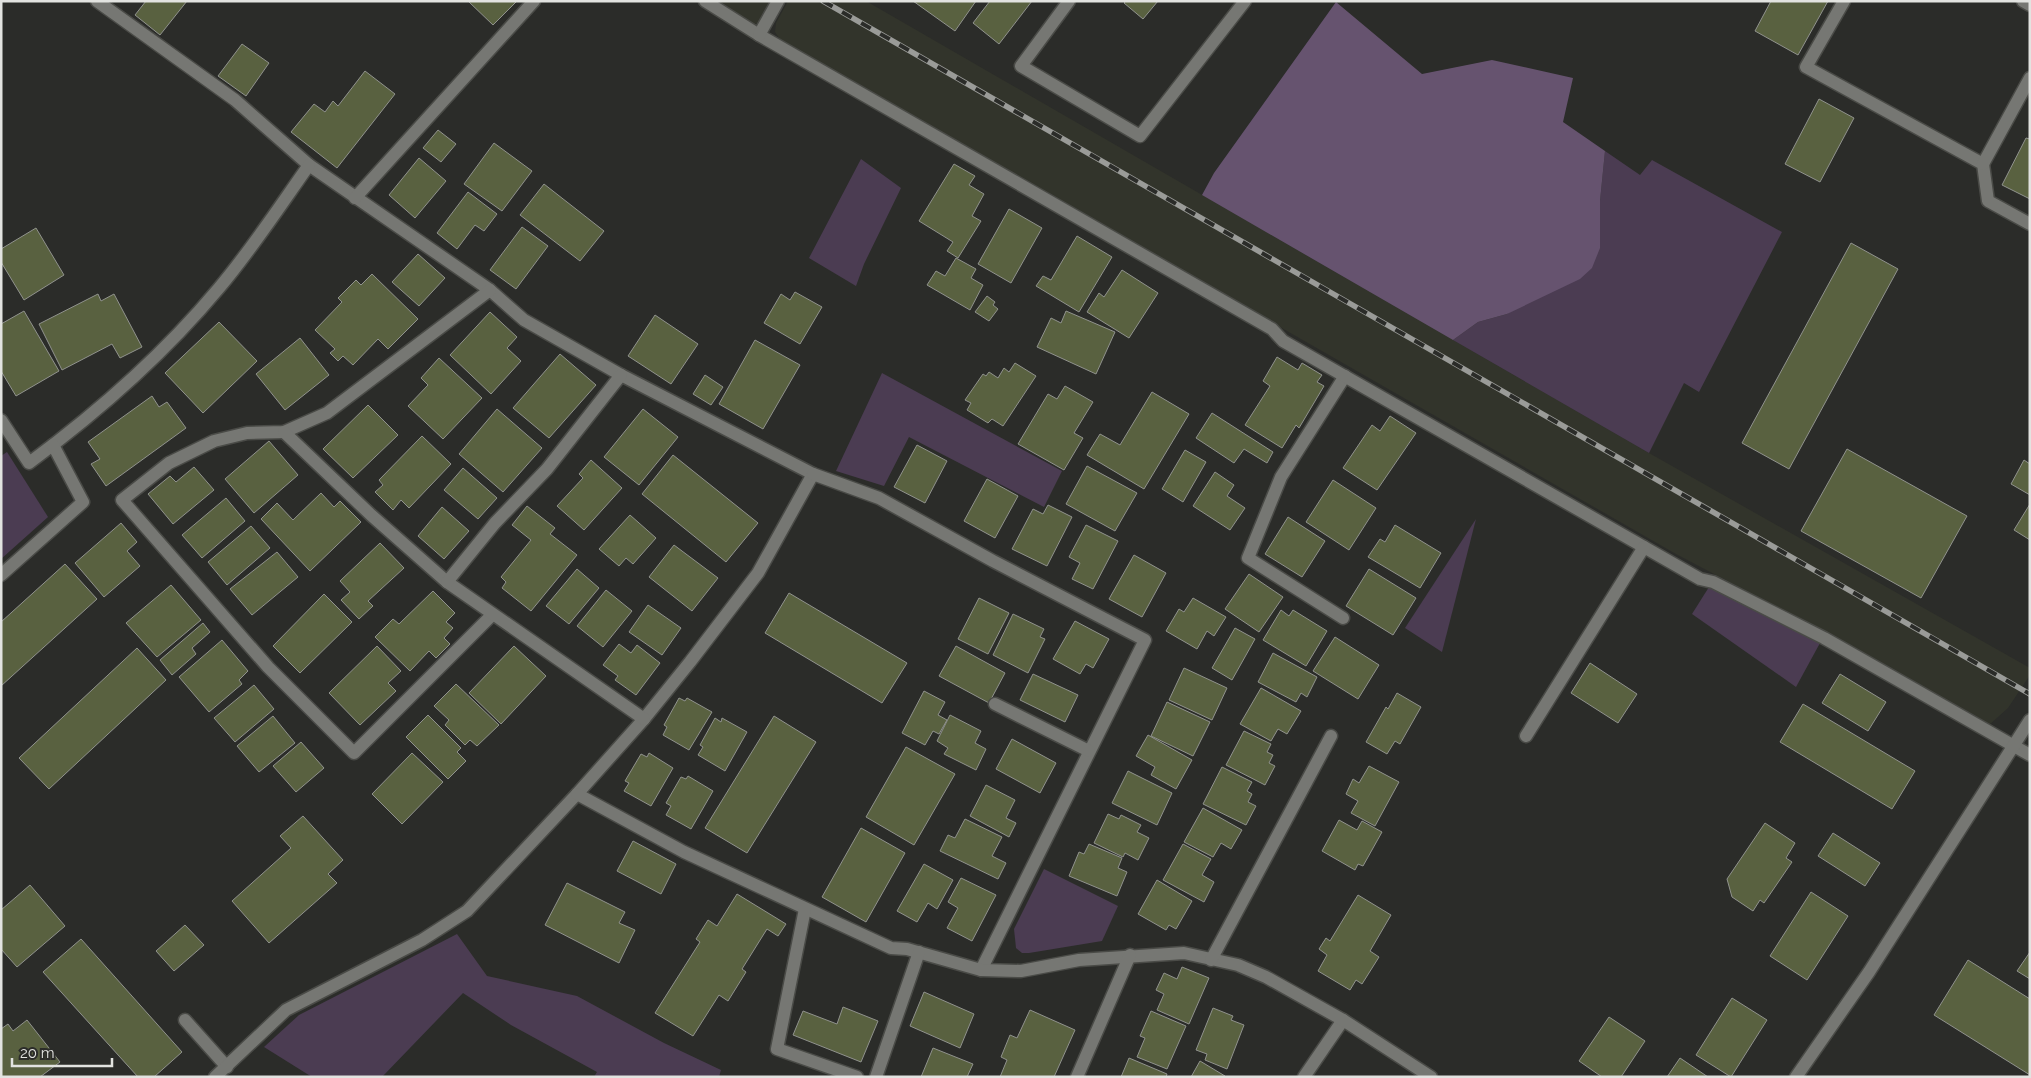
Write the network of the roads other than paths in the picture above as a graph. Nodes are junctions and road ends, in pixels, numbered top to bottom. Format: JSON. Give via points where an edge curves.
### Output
{"nodes":[{"id":1,"x":97,"y":1,"type":"edge"},
{"id":2,"x":534,"y":1,"type":"edge"},
{"id":3,"x":705,"y":1,"type":"edge"},
{"id":4,"x":778,"y":1,"type":"edge"},
{"id":5,"x":1069,"y":1,"type":"edge"},
{"id":6,"x":1245,"y":1,"type":"edge"},
{"id":7,"x":1844,"y":1,"type":"edge"},
{"id":8,"x":2023,"y":1,"type":"edge"},
{"id":9,"x":2030,"y":5,"type":"edge"},
{"id":10,"x":759,"y":35,"type":"junction"},
{"id":11,"x":2030,"y":78,"type":"edge"},
{"id":12,"x":1983,"y":164,"type":"junction"},
{"id":13,"x":310,"y":165,"type":"junction"},
{"id":14,"x":355,"y":198,"type":"junction"},
{"id":15,"x":2030,"y":224,"type":"edge"},
{"id":16,"x":490,"y":290,"type":"junction"},
{"id":17,"x":621,"y":375,"type":"junction"},
{"id":18,"x":1345,"y":376,"type":"junction"},
{"id":19,"x":1,"y":420,"type":"edge"},
{"id":20,"x":284,"y":432,"type":"junction"},
{"id":21,"x":53,"y":445,"type":"junction"},
{"id":22,"x":813,"y":474,"type":"junction"},
{"id":23,"x":1644,"y":546,"type":"junction"},
{"id":24,"x":1,"y":575,"type":"edge"},
{"id":25,"x":447,"y":582,"type":"junction"},
{"id":26,"x":492,"y":615,"type":"junction"},
{"id":27,"x":1343,"y":618,"type":"dead end"},
{"id":28,"x":995,"y":704,"type":"dead end"},
{"id":29,"x":644,"y":719,"type":"junction"},
{"id":30,"x":2030,"y":720,"type":"edge"},
{"id":31,"x":1331,"y":736,"type":"dead end"},
{"id":32,"x":1526,"y":736,"type":"dead end"},
{"id":33,"x":2014,"y":746,"type":"junction"},
{"id":34,"x":1088,"y":751,"type":"junction"},
{"id":35,"x":2030,"y":755,"type":"edge"},
{"id":36,"x":577,"y":794,"type":"junction"},
{"id":37,"x":805,"y":909,"type":"junction"},
{"id":38,"x":919,"y":952,"type":"junction"},
{"id":39,"x":1130,"y":955,"type":"junction"},
{"id":40,"x":1212,"y":960,"type":"junction"},
{"id":41,"x":981,"y":970,"type":"junction"},
{"id":42,"x":185,"y":1020,"type":"dead end"},
{"id":43,"x":1343,"y":1020,"type":"junction"},
{"id":44,"x":227,"y":1067,"type":"junction"},
{"id":45,"x":215,"y":1077,"type":"edge"},
{"id":46,"x":857,"y":1077,"type":"edge"},
{"id":47,"x":876,"y":1077,"type":"edge"},
{"id":48,"x":1077,"y":1077,"type":"edge"},
{"id":49,"x":1304,"y":1077,"type":"edge"},
{"id":50,"x":1431,"y":1077,"type":"edge"},
{"id":51,"x":1796,"y":1077,"type":"edge"}],
"edges":[{"from":1,"to":13,"type":"street","via":[[235,100]]},
{"from":2,"to":14,"type":"street"},
{"from":3,"to":10,"type":"street"},
{"from":4,"to":10,"type":"street"},
{"from":5,"to":6,"type":"street","via":[[1021,66],[1140,136]]},
{"from":7,"to":12,"type":"street","via":[[1806,67]]},
{"from":8,"to":9,"type":"street"},
{"from":10,"to":18,"type":"street","via":[[1272,329],[1283,340]]},
{"from":11,"to":12,"type":"street"},
{"from":12,"to":15,"type":"street","via":[[1988,201]]},
{"from":13,"to":14,"type":"street"},
{"from":13,"to":21,"type":"street","via":[[220,287],[160,354]]},
{"from":14,"to":16,"type":"street"},
{"from":16,"to":17,"type":"street","via":[[524,320]]},
{"from":16,"to":20,"type":"street","via":[[327,413]]},
{"from":17,"to":22,"type":"street"},
{"from":17,"to":25,"type":"street","via":[[547,469],[495,523]]},
{"from":18,"to":23,"type":"street"},
{"from":18,"to":27,"type":"street","via":[[1281,477],[1248,558]]},
{"from":19,"to":21,"type":"street","via":[[29,463]]},
{"from":20,"to":25,"type":"street"},
{"from":20,"to":26,"type":"street","via":[[246,433],[214,441],[169,463],[122,500],[268,667],[354,753]]},
{"from":21,"to":24,"type":"street","via":[[83,502]]},
{"from":22,"to":29,"type":"street","via":[[758,573]]},
{"from":22,"to":34,"type":"street","via":[[879,498],[1145,640]]},
{"from":23,"to":32,"type":"street"},
{"from":23,"to":33,"type":"street","via":[[1700,579],[1713,582],[1824,638]]},
{"from":25,"to":26,"type":"street"},
{"from":26,"to":29,"type":"street"},
{"from":28,"to":34,"type":"street"},
{"from":29,"to":36,"type":"street"},
{"from":30,"to":33,"type":"street"},
{"from":31,"to":40,"type":"street"},
{"from":33,"to":35,"type":"street"},
{"from":33,"to":51,"type":"street","via":[[1869,972]]},
{"from":34,"to":41,"type":"street"},
{"from":36,"to":37,"type":"street","via":[[684,852]]},
{"from":36,"to":44,"type":"street","via":[[467,911],[422,940],[286,1010]]},
{"from":37,"to":38,"type":"street","via":[[891,948]]},
{"from":37,"to":46,"type":"street","via":[[777,1049]]},
{"from":38,"to":41,"type":"street"},
{"from":38,"to":47,"type":"street"},
{"from":39,"to":40,"type":"street","via":[[1184,953]]},
{"from":39,"to":41,"type":"street","via":[[1021,971]]},
{"from":39,"to":48,"type":"street"},
{"from":40,"to":43,"type":"street","via":[[1238,965],[1266,977]]},
{"from":42,"to":44,"type":"street"},
{"from":43,"to":49,"type":"street"},
{"from":43,"to":50,"type":"street"},
{"from":44,"to":45,"type":"street"}]}
